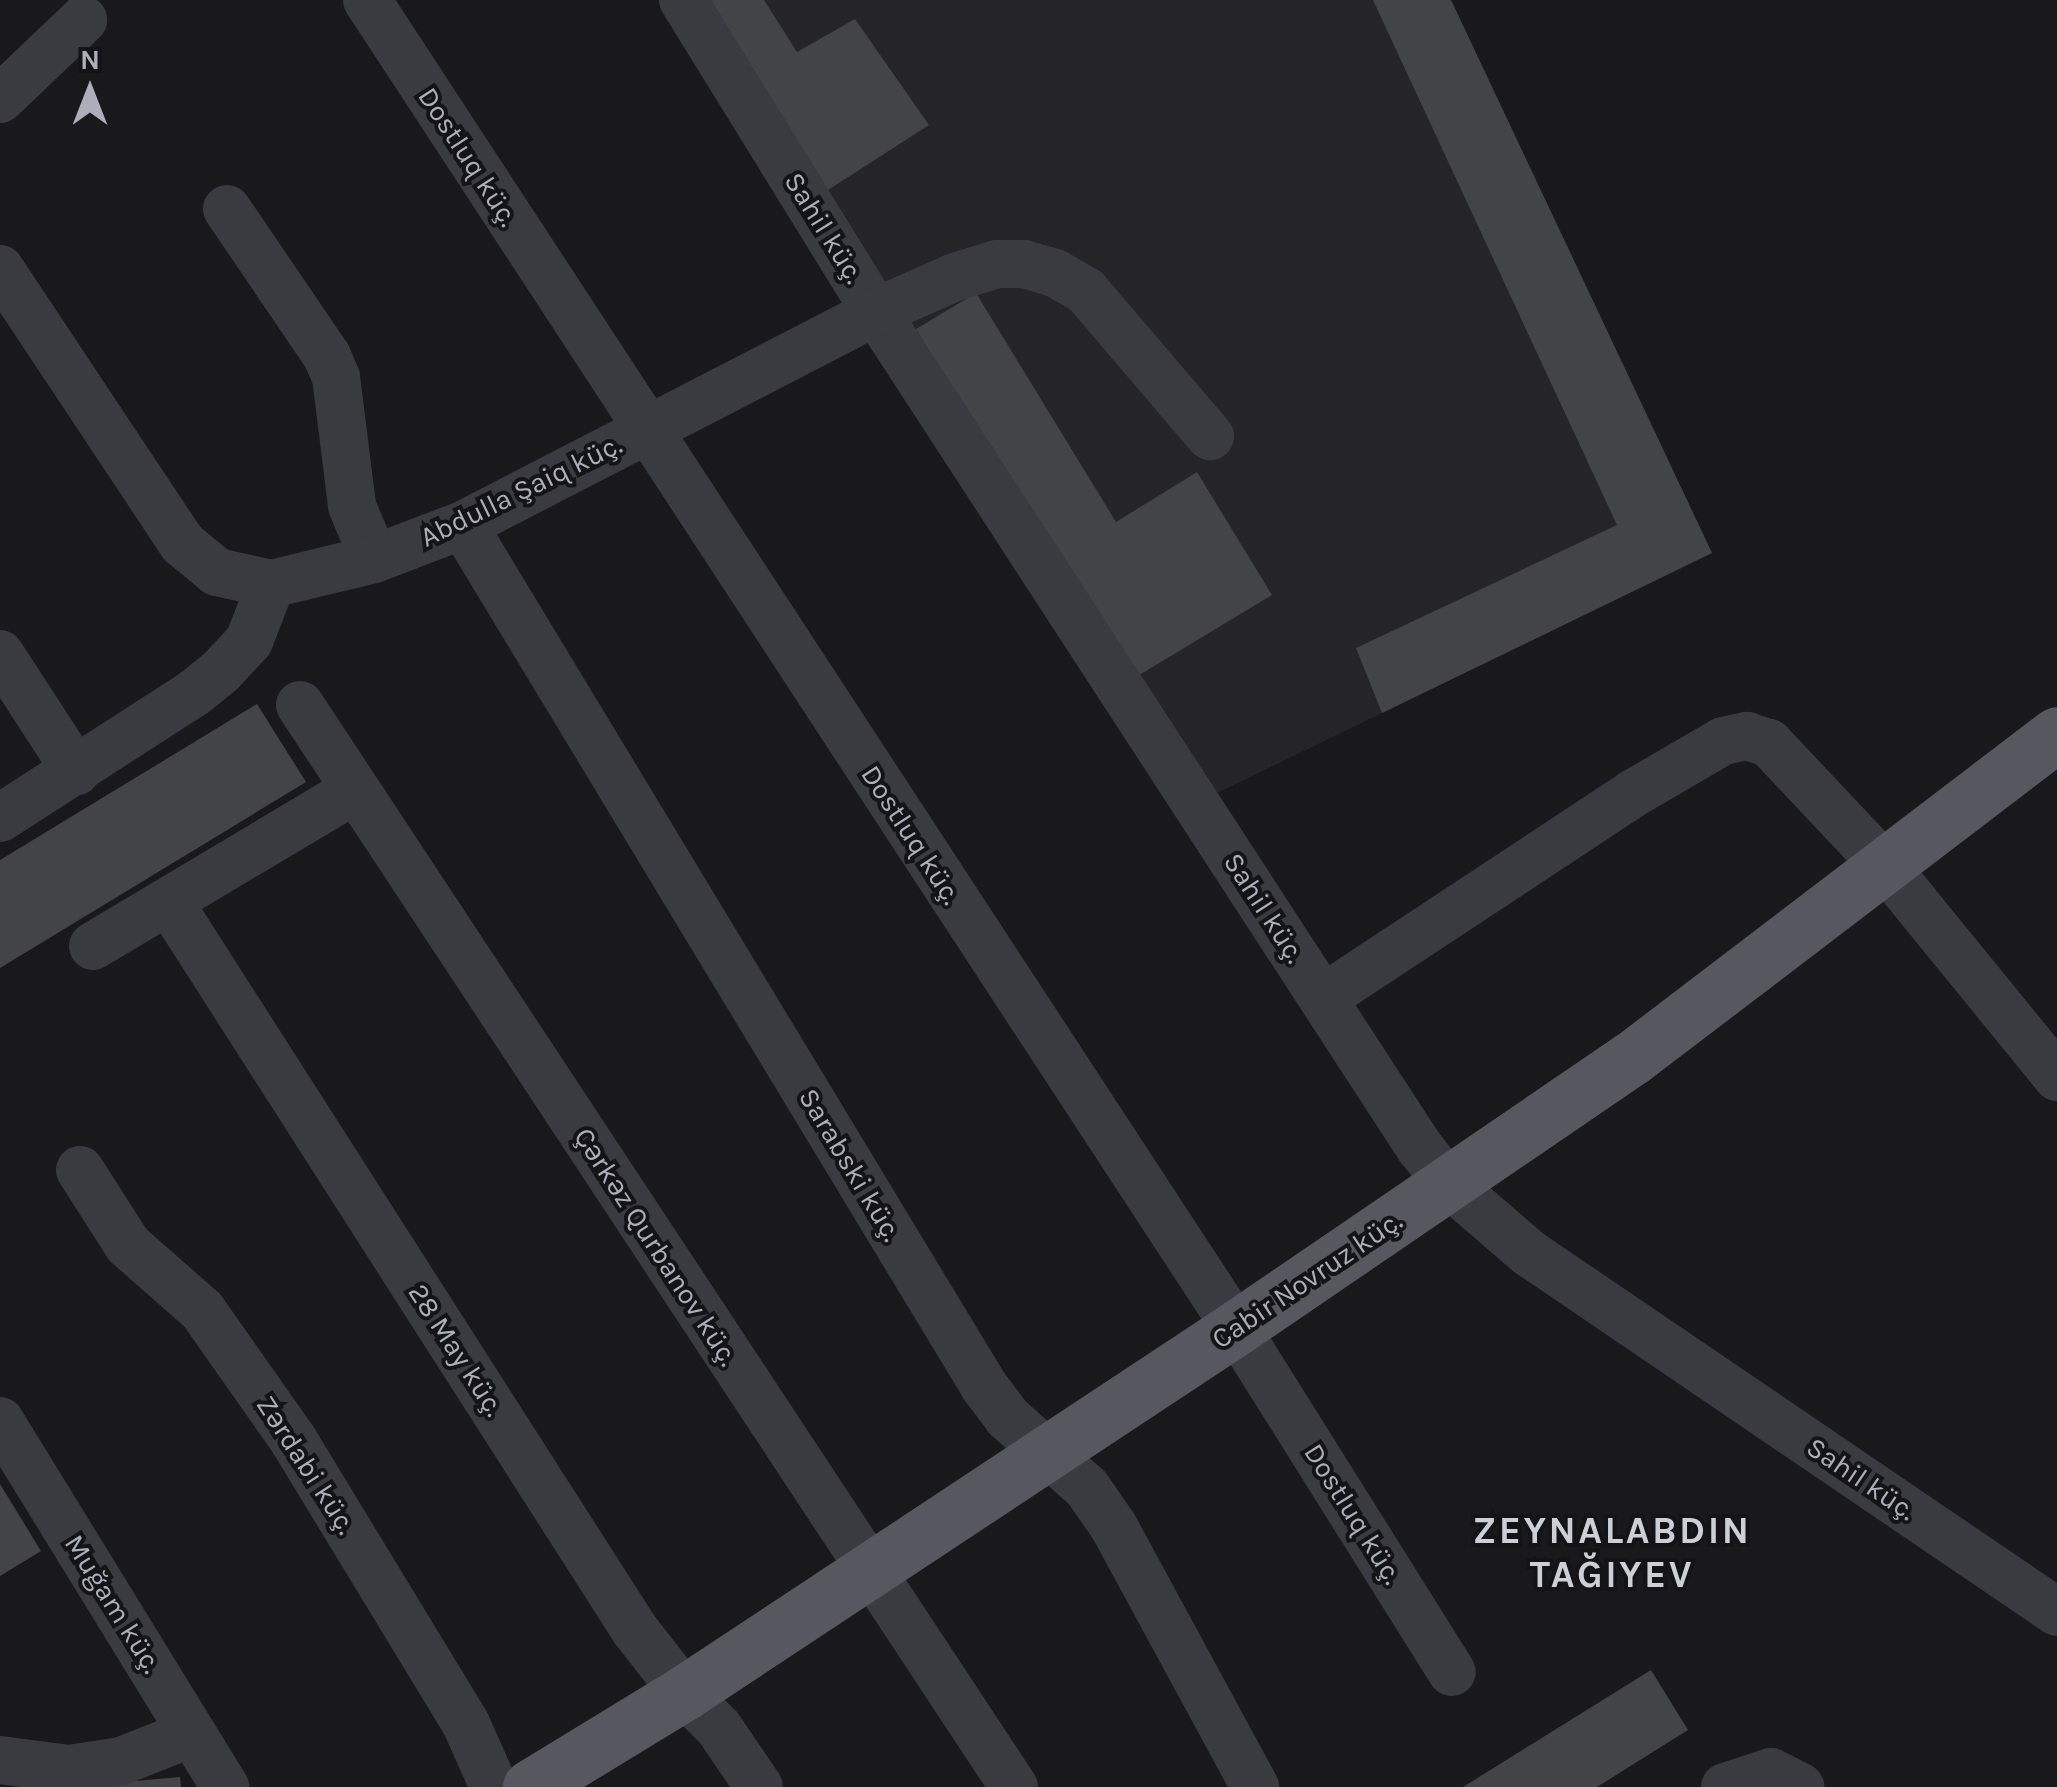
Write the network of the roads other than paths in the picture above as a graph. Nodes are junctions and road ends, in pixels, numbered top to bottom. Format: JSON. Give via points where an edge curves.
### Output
{"nodes":[{"id":1,"x":367,"y":0,"type":"edge"},
{"id":2,"x":684,"y":0,"type":"edge"},
{"id":3,"x":83,"y":20,"type":"dead end"},
{"id":4,"x":0,"y":98,"type":"edge"},
{"id":5,"x":226,"y":209,"type":"dead end"},
{"id":6,"x":0,"y":269,"type":"edge"},
{"id":7,"x":876,"y":312,"type":"junction"},
{"id":8,"x":646,"y":430,"type":"junction"},
{"id":9,"x":1210,"y":436,"type":"dead end"},
{"id":10,"x":463,"y":525,"type":"junction"},
{"id":11,"x":374,"y":560,"type":"junction"},
{"id":12,"x":271,"y":584,"type":"junction"},
{"id":13,"x":0,"y":654,"type":"edge"},
{"id":14,"x":300,"y":705,"type":"dead end"},
{"id":15,"x":2057,"y":734,"type":"edge"},
{"id":16,"x":76,"y":771,"type":"junction"},
{"id":17,"x":354,"y":790,"type":"junction"},
{"id":18,"x":0,"y":818,"type":"edge"},
{"id":19,"x":1886,"y":868,"type":"junction"},
{"id":20,"x":170,"y":902,"type":"junction"},
{"id":21,"x":93,"y":946,"type":"dead end"},
{"id":22,"x":1322,"y":998,"type":"junction"},
{"id":23,"x":2057,"y":1077,"type":"edge"},
{"id":24,"x":80,"y":1170,"type":"dead end"},
{"id":25,"x":1450,"y":1184,"type":"junction"},
{"id":26,"x":1236,"y":1328,"type":"junction"},
{"id":27,"x":0,"y":1421,"type":"edge"},
{"id":28,"x":1046,"y":1451,"type":"junction"},
{"id":29,"x":868,"y":1569,"type":"junction"},
{"id":30,"x":2057,"y":1612,"type":"edge"},
{"id":31,"x":1452,"y":1672,"type":"dead end"},
{"id":32,"x":684,"y":1693,"type":"junction"},
{"id":33,"x":192,"y":1732,"type":"junction"},
{"id":34,"x":0,"y":1760,"type":"edge"},
{"id":35,"x":225,"y":1787,"type":"edge"},
{"id":36,"x":494,"y":1787,"type":"edge"},
{"id":37,"x":530,"y":1787,"type":"edge"},
{"id":38,"x":759,"y":1787,"type":"edge"},
{"id":39,"x":1014,"y":1787,"type":"edge"},
{"id":40,"x":1255,"y":1787,"type":"edge"},
{"id":41,"x":1725,"y":1787,"type":"edge"},
{"id":42,"x":1800,"y":1787,"type":"edge"}],
"edges":[{"from":1,"to":8,"type":"street","name":"Dostluq küç."},
{"from":2,"to":7,"type":"street","name":"Sahil küç."},
{"from":3,"to":4,"type":"street"},
{"from":5,"to":11,"type":"street","via":[[327,356],[336,378],[352,506]]},
{"from":6,"to":12,"type":"street","name":"Abdulla Şaiq küç.","via":[[183,544],[217,572]]},
{"from":7,"to":8,"type":"street","name":"Abdulla Şaiq küç."},
{"from":7,"to":9,"type":"street","name":"Abdulla Şaiq küç.","via":[[997,264],[1055,273],[1086,291]]},
{"from":7,"to":22,"type":"street","name":"Sahil küç."},
{"from":8,"to":10,"type":"street","name":"Abdulla Şaiq küç."},
{"from":8,"to":26,"type":"street","name":"Dostluq küç."},
{"from":10,"to":11,"type":"street","name":"Abdulla Şaiq küç."},
{"from":10,"to":28,"type":"street","name":"Sarabski küç.","via":[[984,1386]]},
{"from":11,"to":12,"type":"street","name":"Abdulla Şaiq küç."},
{"from":12,"to":16,"type":"street","via":[[249,640],[221,671]]},
{"from":13,"to":16,"type":"street"},
{"from":14,"to":17,"type":"street","name":"Çərkəz Qurbanov küç."},
{"from":15,"to":19,"type":"main road","name":"Cabir Novruz küç."},
{"from":16,"to":18,"type":"street"},
{"from":17,"to":20,"type":"street"},
{"from":17,"to":29,"type":"street","name":"Çərkəz Qurbanov küç."},
{"from":19,"to":22,"type":"street","via":[[1769,743],[1747,736],[1723,741]]},
{"from":19,"to":23,"type":"street"},
{"from":19,"to":25,"type":"main road","name":"Cabir Novruz küç."},
{"from":20,"to":21,"type":"street"},
{"from":20,"to":32,"type":"street","name":"28 May küç.","via":[[635,1630]]},
{"from":22,"to":25,"type":"street","name":"Sahil küç."},
{"from":24,"to":36,"type":"street","name":"Zərdabi küç.","via":[[128,1245],[202,1310],[294,1441],[466,1724]]},
{"from":25,"to":26,"type":"main road","name":"Cabir Novruz küç."},
{"from":25,"to":30,"type":"street","name":"Sahil küç.","via":[[1530,1253]]},
{"from":26,"to":28,"type":"main road","name":"Cabir Novruz küç."},
{"from":26,"to":31,"type":"street","name":"Dostluq küç."},
{"from":27,"to":33,"type":"street","name":"Muğam küç."},
{"from":28,"to":29,"type":"main road","name":"Cabir Novruz küç."},
{"from":28,"to":40,"type":"street","name":"Sarabski küç.","via":[[1087,1488],[1114,1527]]},
{"from":29,"to":32,"type":"main road","name":"Cabir Novruz küç."},
{"from":29,"to":39,"type":"street","name":"Çərkəz Qurbanov küç."},
{"from":32,"to":37,"type":"main road","name":"Cabir Novruz küç."},
{"from":32,"to":38,"type":"street","name":"28 May küç.","via":[[719,1728]]},
{"from":33,"to":34,"type":"street","via":[[122,1760],[69,1769]]},
{"from":33,"to":35,"type":"street","name":"Muğam küç."},
{"from":41,"to":42,"type":"street","via":[[1770,1772]]}]}
